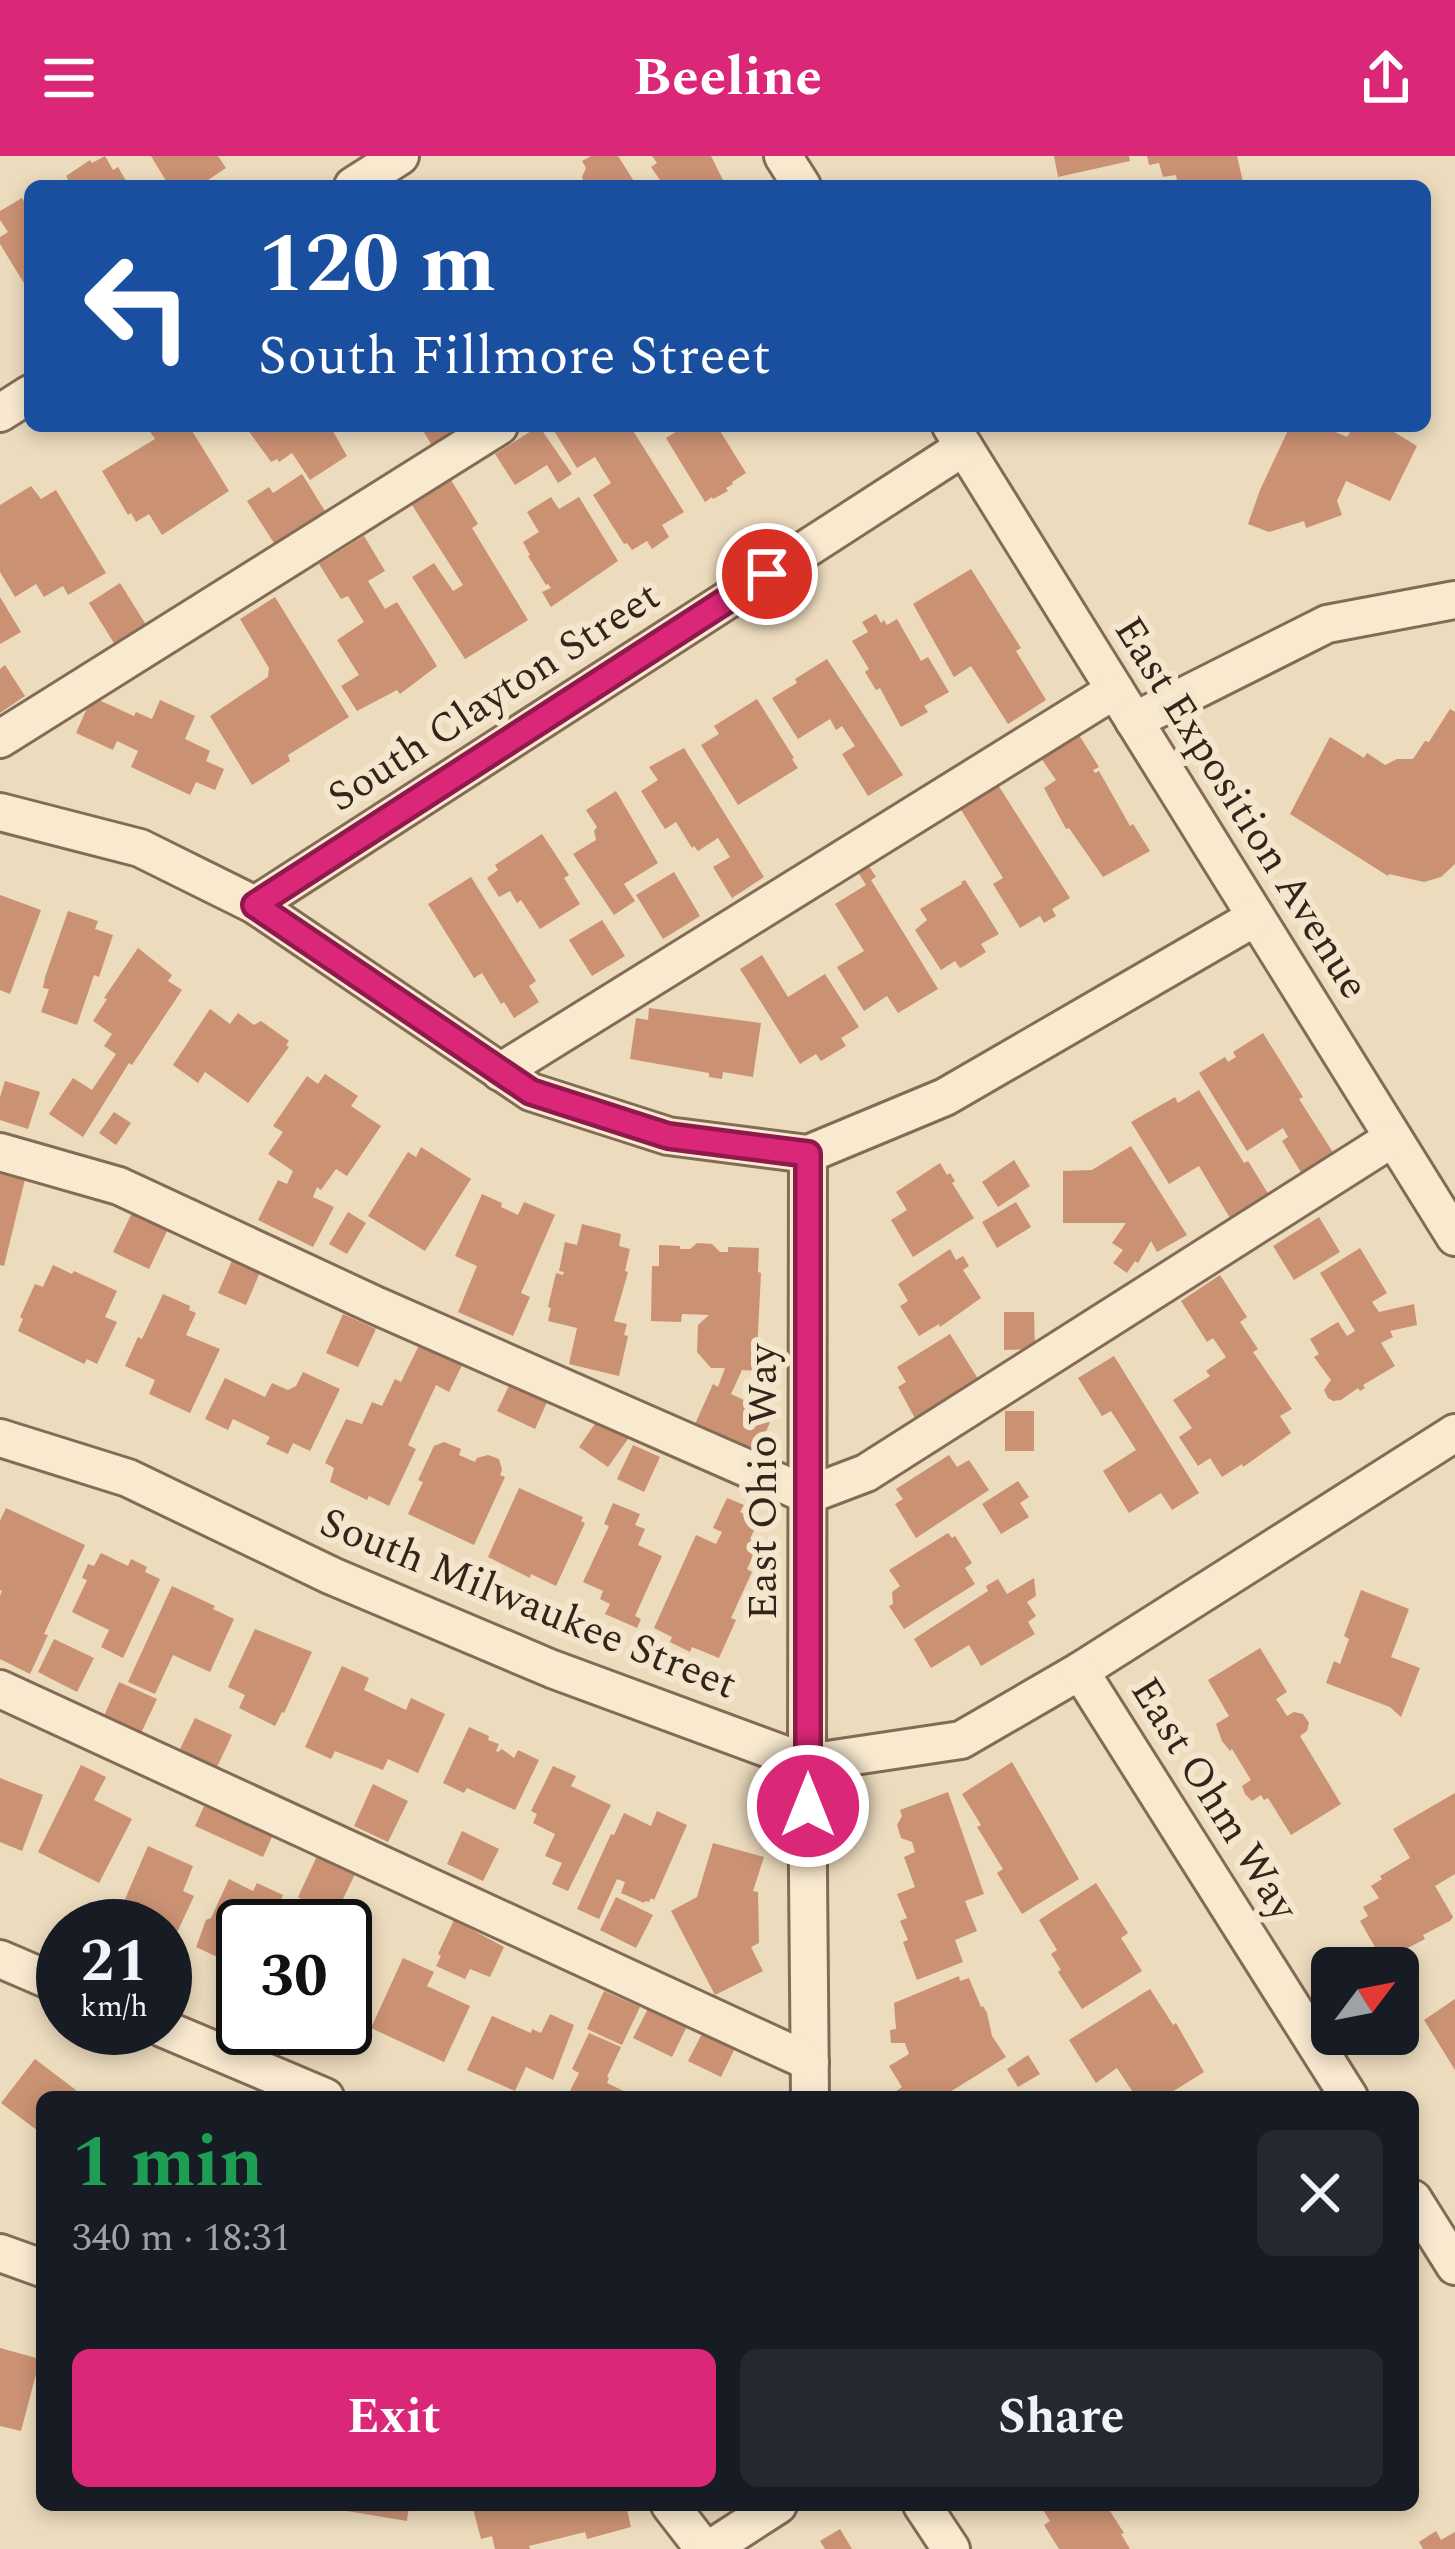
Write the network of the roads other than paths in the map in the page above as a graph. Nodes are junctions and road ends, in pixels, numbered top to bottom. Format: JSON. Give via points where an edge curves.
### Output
{"nodes":[{"id":1,"x":400,"y":156,"type":"edge"},
{"id":2,"x":362,"y":180,"type":"edge"},
{"id":3,"x":489,"y":432,"type":"edge"},
{"id":4,"x":957,"y":436,"type":"edge"},
{"id":5,"x":1455,"y":600,"type":"edge"},
{"id":6,"x":1124,"y":705,"type":"junction"},
{"id":7,"x":0,"y":739,"type":"edge"},
{"id":8,"x":0,"y":812,"type":"edge"},
{"id":9,"x":255,"y":905,"type":"junction"},
{"id":10,"x":1256,"y":917,"type":"junction"},
{"id":11,"x":500,"y":1072,"type":"junction"},
{"id":12,"x":1393,"y":1138,"type":"junction"},
{"id":13,"x":0,"y":1152,"type":"edge"},
{"id":14,"x":808,"y":1154,"type":"junction"},
{"id":15,"x":1455,"y":1237,"type":"edge"},
{"id":16,"x":1455,"y":1433,"type":"edge"},
{"id":17,"x":0,"y":1438,"type":"edge"},
{"id":18,"x":808,"y":1495,"type":"junction"},
{"id":19,"x":1080,"y":1671,"type":"junction"},
{"id":20,"x":0,"y":1689,"type":"edge"},
{"id":21,"x":807,"y":1763,"type":"junction"},
{"id":22,"x":0,"y":1959,"type":"edge"},
{"id":23,"x":36,"y":1974,"type":"edge"},
{"id":24,"x":192,"y":2041,"type":"edge"},
{"id":25,"x":810,"y":2079,"type":"edge"},
{"id":26,"x":311,"y":2091,"type":"edge"},
{"id":27,"x":1344,"y":2091,"type":"edge"},
{"id":28,"x":1419,"y":2209,"type":"edge"},
{"id":29,"x":0,"y":2253,"type":"edge"},
{"id":30,"x":36,"y":2266,"type":"edge"},
{"id":31,"x":1455,"y":2266,"type":"edge"},
{"id":32,"x":675,"y":2511,"type":"edge"},
{"id":33,"x":768,"y":2511,"type":"edge"},
{"id":34,"x":926,"y":2511,"type":"edge"},
{"id":35,"x":707,"y":2549,"type":"edge"},
{"id":36,"x":950,"y":2549,"type":"edge"}],
"edges":[{"from":1,"to":2,"type":"street"},
{"from":3,"to":7,"type":"street"},
{"from":4,"to":6,"type":"street","name":"East Exposition Avenue"},
{"from":4,"to":9,"type":"street","name":"South Clayton Street"},
{"from":5,"to":6,"type":"street","via":[[1328,624]]},
{"from":6,"to":10,"type":"street","name":"East Exposition Avenue"},
{"from":6,"to":11,"type":"street"},
{"from":8,"to":9,"type":"street","via":[[140,848]]},
{"from":9,"to":11,"type":"street"},
{"from":10,"to":12,"type":"street","name":"East Exposition Avenue"},
{"from":10,"to":14,"type":"street","via":[[945,1097]]},
{"from":11,"to":14,"type":"street","via":[[531,1092],[668,1136]]},
{"from":12,"to":15,"type":"street","name":"East Exposition Avenue"},
{"from":12,"to":18,"type":"street","via":[[866,1473]]},
{"from":13,"to":18,"type":"street","via":[[119,1186]]},
{"from":14,"to":18,"type":"street","name":"East Ohio Way"},
{"from":16,"to":19,"type":"street","name":"South Milwaukee Street"},
{"from":17,"to":21,"type":"street","name":"South Milwaukee Street","via":[[128,1478],[552,1669]]},
{"from":18,"to":21,"type":"street","name":"East Ohio Way"},
{"from":19,"to":21,"type":"street","name":"South Milwaukee Street","via":[[961,1740]]},
{"from":19,"to":27,"type":"street","name":"East Ohm Way"},
{"from":20,"to":25,"type":"street"},
{"from":21,"to":25,"type":"street","name":"East Ohio Way"},
{"from":22,"to":23,"type":"street"},
{"from":24,"to":26,"type":"street"},
{"from":28,"to":31,"type":"street"},
{"from":29,"to":30,"type":"street"},
{"from":32,"to":35,"type":"street"},
{"from":33,"to":35,"type":"street"},
{"from":34,"to":36,"type":"street"}]}
